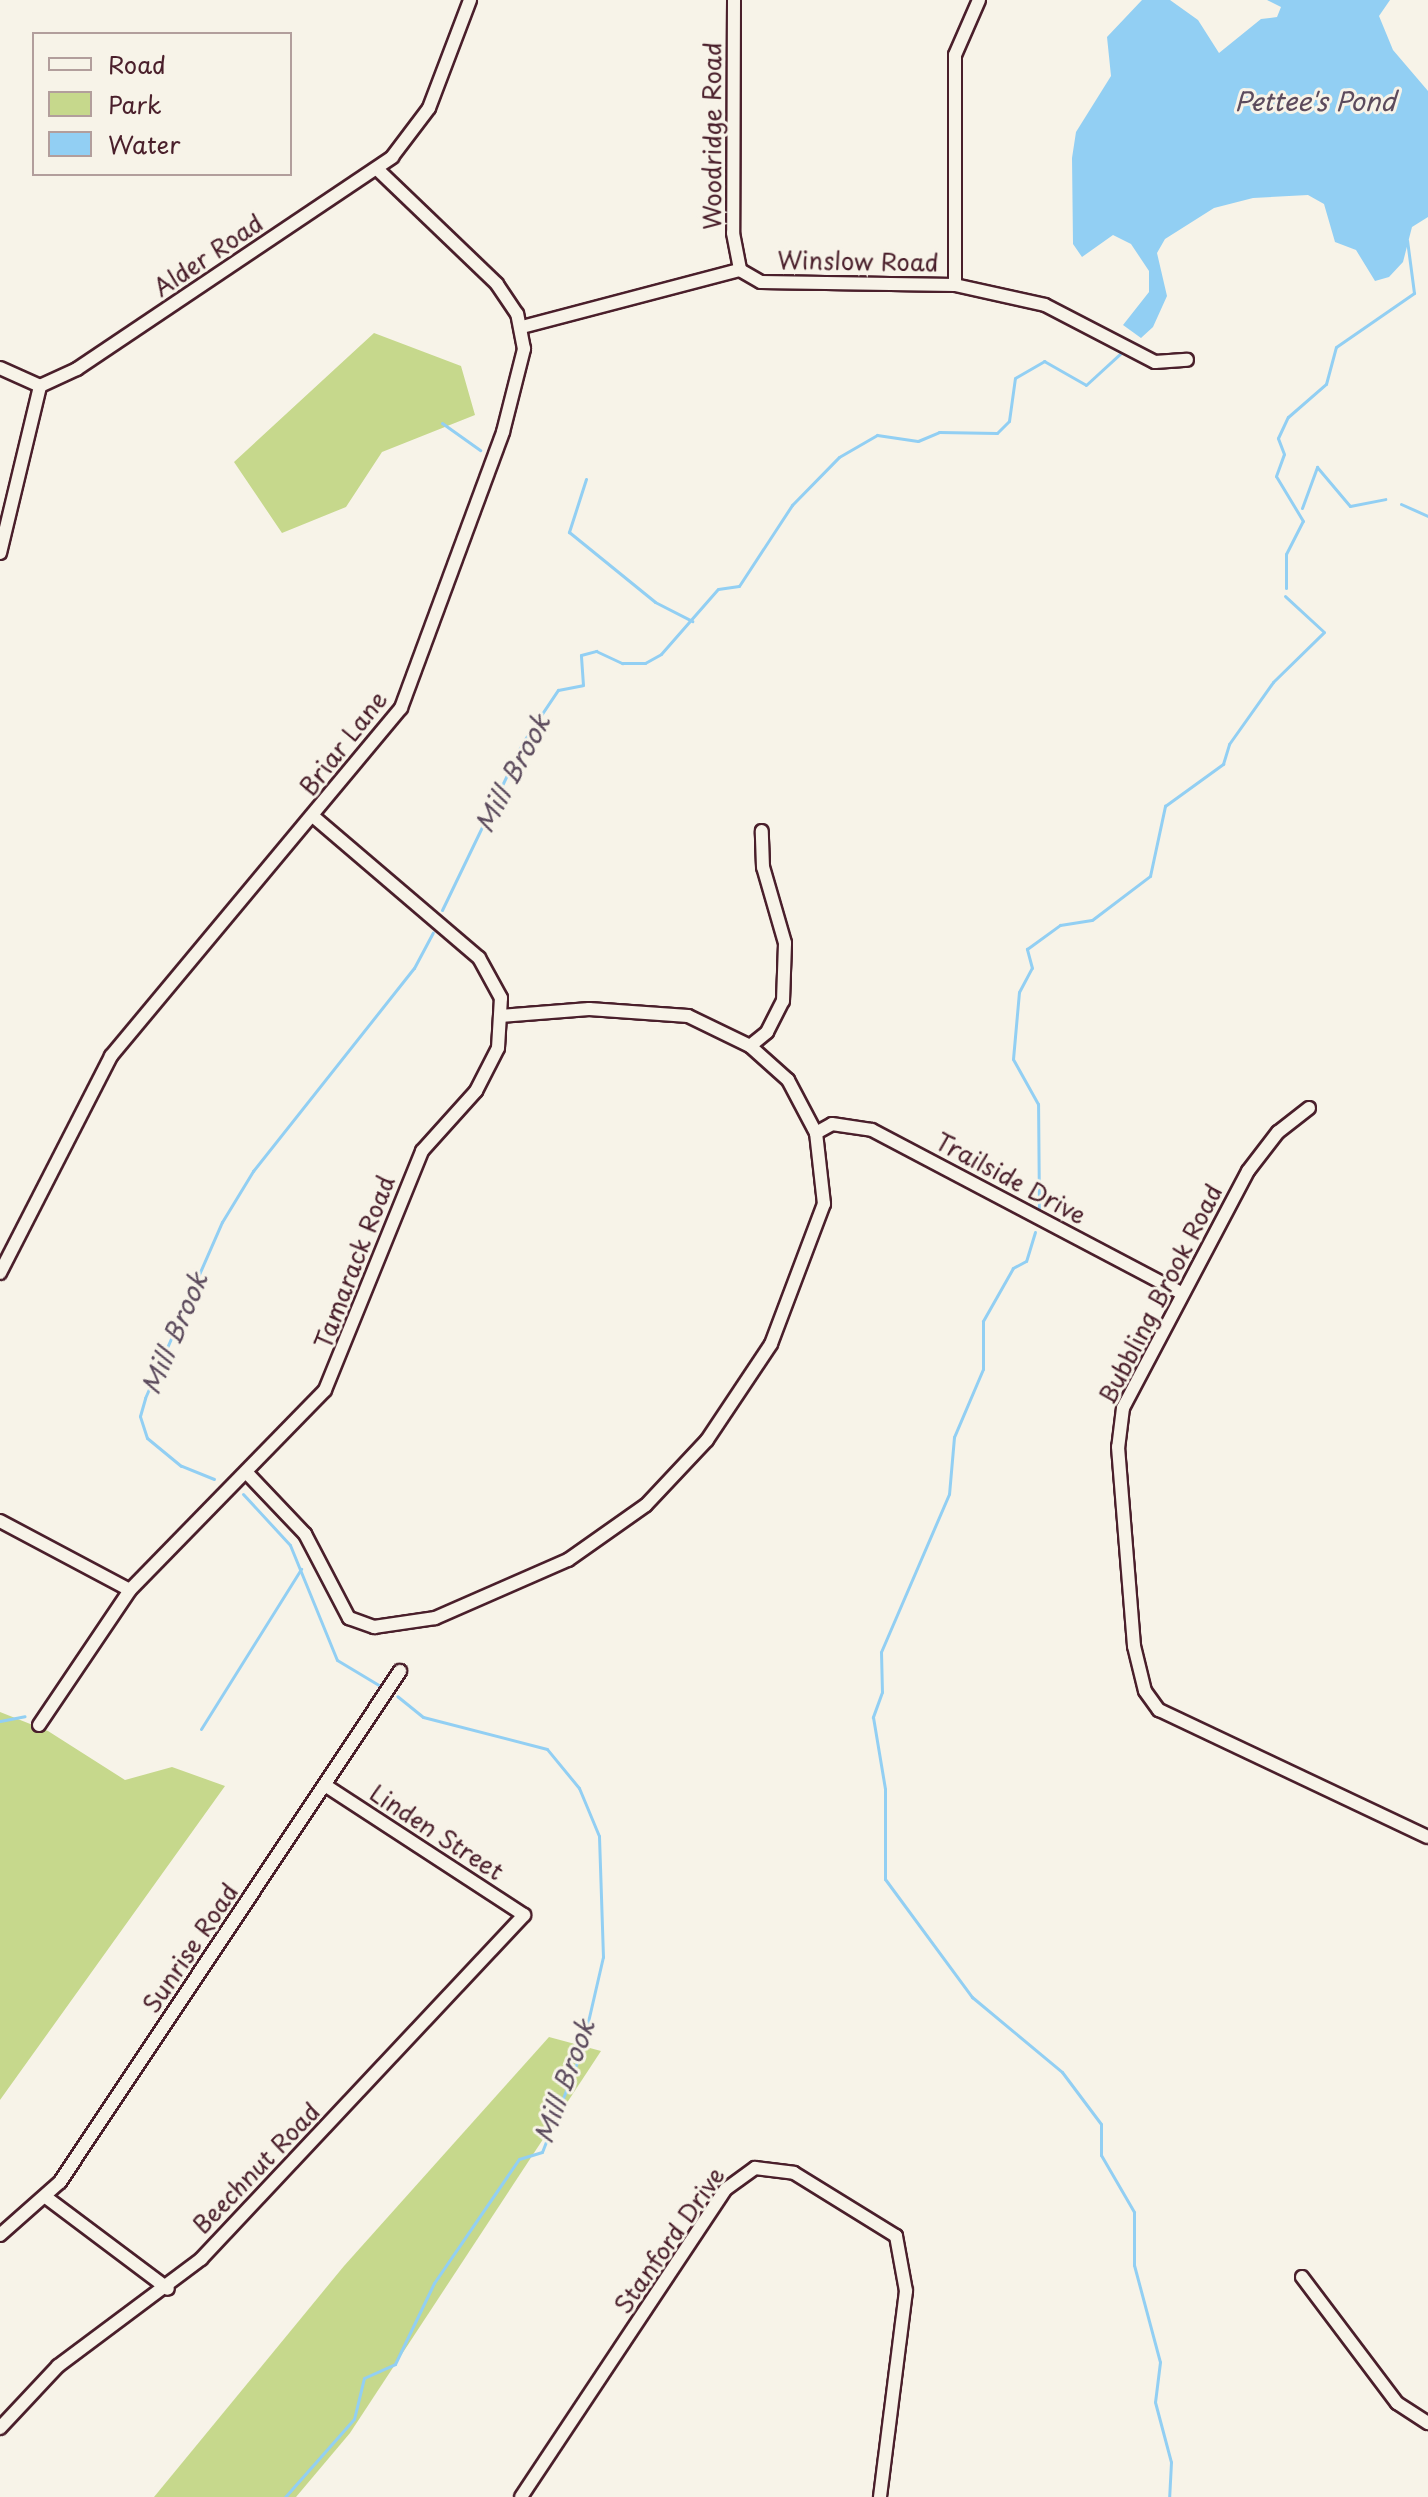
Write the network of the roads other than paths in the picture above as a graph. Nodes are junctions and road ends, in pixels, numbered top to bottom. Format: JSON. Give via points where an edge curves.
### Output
{"nodes":[{"id":1,"x":470,"y":0,"type":"edge"},
{"id":2,"x":734,"y":0,"type":"edge"},
{"id":3,"x":979,"y":0,"type":"edge"},
{"id":4,"x":378,"y":170,"type":"junction"},
{"id":5,"x":740,"y":270,"type":"junction"},
{"id":6,"x":955,"y":285,"type":"junction"},
{"id":7,"x":522,"y":327,"type":"junction"},
{"id":8,"x":1187,"y":360,"type":"dead end"},
{"id":9,"x":0,"y":368,"type":"edge"},
{"id":10,"x":40,"y":386,"type":"junction"},
{"id":11,"x":0,"y":553,"type":"edge"},
{"id":12,"x":313,"y":816,"type":"junction"},
{"id":13,"x":762,"y":831,"type":"dead end"},
{"id":14,"x":500,"y":1016,"type":"junction"},
{"id":15,"x":750,"y":1046,"type":"junction"},
{"id":16,"x":1309,"y":1108,"type":"dead end"},
{"id":17,"x":816,"y":1133,"type":"junction"},
{"id":18,"x":0,"y":1273,"type":"edge"},
{"id":19,"x":1181,"y":1293,"type":"junction"},
{"id":20,"x":246,"y":1472,"type":"junction"},
{"id":21,"x":0,"y":1521,"type":"edge"},
{"id":22,"x":130,"y":1590,"type":"junction"},
{"id":23,"x":400,"y":1671,"type":"dead end"},
{"id":24,"x":39,"y":1725,"type":"dead end"},
{"id":25,"x":326,"y":1786,"type":"junction"},
{"id":26,"x":1428,"y":1837,"type":"edge"},
{"id":27,"x":524,"y":1915,"type":"joint"},
{"id":28,"x":47,"y":2198,"type":"junction"},
{"id":29,"x":0,"y":2235,"type":"edge"},
{"id":30,"x":1302,"y":2277,"type":"dead end"},
{"id":31,"x":168,"y":2289,"type":"junction"},
{"id":32,"x":1428,"y":2423,"type":"edge"},
{"id":33,"x":0,"y":2428,"type":"edge"},
{"id":34,"x":521,"y":2497,"type":"edge"},
{"id":35,"x":880,"y":2497,"type":"edge"}],
"edges":[{"from":1,"to":4,"type":"street","name":"Alder Road","via":[[429,108]]},
{"from":2,"to":5,"type":"street","name":"Woodridge Road","via":[[733,233]]},
{"from":3,"to":6,"type":"street","via":[[955,55]]},
{"from":4,"to":7,"type":"street","via":[[497,284]]},
{"from":4,"to":10,"type":"street","name":"Alder Road","via":[[77,369]]},
{"from":5,"to":6,"type":"street","name":"Winslow Road","via":[[761,282]]},
{"from":5,"to":7,"type":"street"},
{"from":6,"to":8,"type":"street","name":"Winslow Road","via":[[1045,305],[1155,362]]},
{"from":7,"to":12,"type":"street","name":"Briar Lane","via":[[520,379],[408,697]]},
{"from":9,"to":10,"type":"street"},
{"from":10,"to":11,"type":"street"},
{"from":12,"to":14,"type":"street","name":"Tamarack Road","via":[[457,934],[496,981]]},
{"from":12,"to":18,"type":"street","name":"Briar Lane","via":[[111,1056]]},
{"from":13,"to":15,"type":"street","via":[[763,867],[785,943],[783,1001],[767,1032]]},
{"from":14,"to":15,"type":"street","via":[[652,1011],[717,1026]]},
{"from":14,"to":20,"type":"street","name":"Tamarack Road","via":[[489,1073],[422,1151],[332,1377]]},
{"from":15,"to":17,"type":"street","via":[[788,1080]]},
{"from":16,"to":19,"type":"street","name":"Bubbling Brook Road","via":[[1278,1132],[1248,1171]]},
{"from":17,"to":19,"type":"street","name":"Trailside Drive","via":[[832,1124],[872,1130]]},
{"from":17,"to":20,"type":"street","via":[[824,1204],[771,1344],[680,1471],[568,1560],[435,1618],[363,1625],[337,1604],[305,1534]]},
{"from":19,"to":26,"type":"street","name":"Bubbling Brook Road","via":[[1118,1425],[1124,1552],[1145,1691],[1159,1710],[1202,1734]]},
{"from":20,"to":22,"type":"street","name":"Tamarack Road"},
{"from":21,"to":22,"type":"street"},
{"from":22,"to":24,"type":"street","name":"Tamarack Road"},
{"from":23,"to":25,"type":"street","name":"Sunrise Road"},
{"from":25,"to":27,"type":"street","name":"Linden Street"},
{"from":25,"to":28,"type":"street","name":"Sunrise Road"},
{"from":27,"to":31,"type":"street","name":"Beechnut Road"},
{"from":28,"to":29,"type":"street","name":"Sunrise Road"},
{"from":28,"to":31,"type":"street"},
{"from":30,"to":32,"type":"street","via":[[1397,2403]]},
{"from":31,"to":33,"type":"street","name":"Beechnut Road","via":[[58,2366]]},
{"from":34,"to":35,"type":"street","name":"Stanford Drive","via":[[726,2189],[755,2168],[794,2173],[896,2236],[906,2291]]}]}
